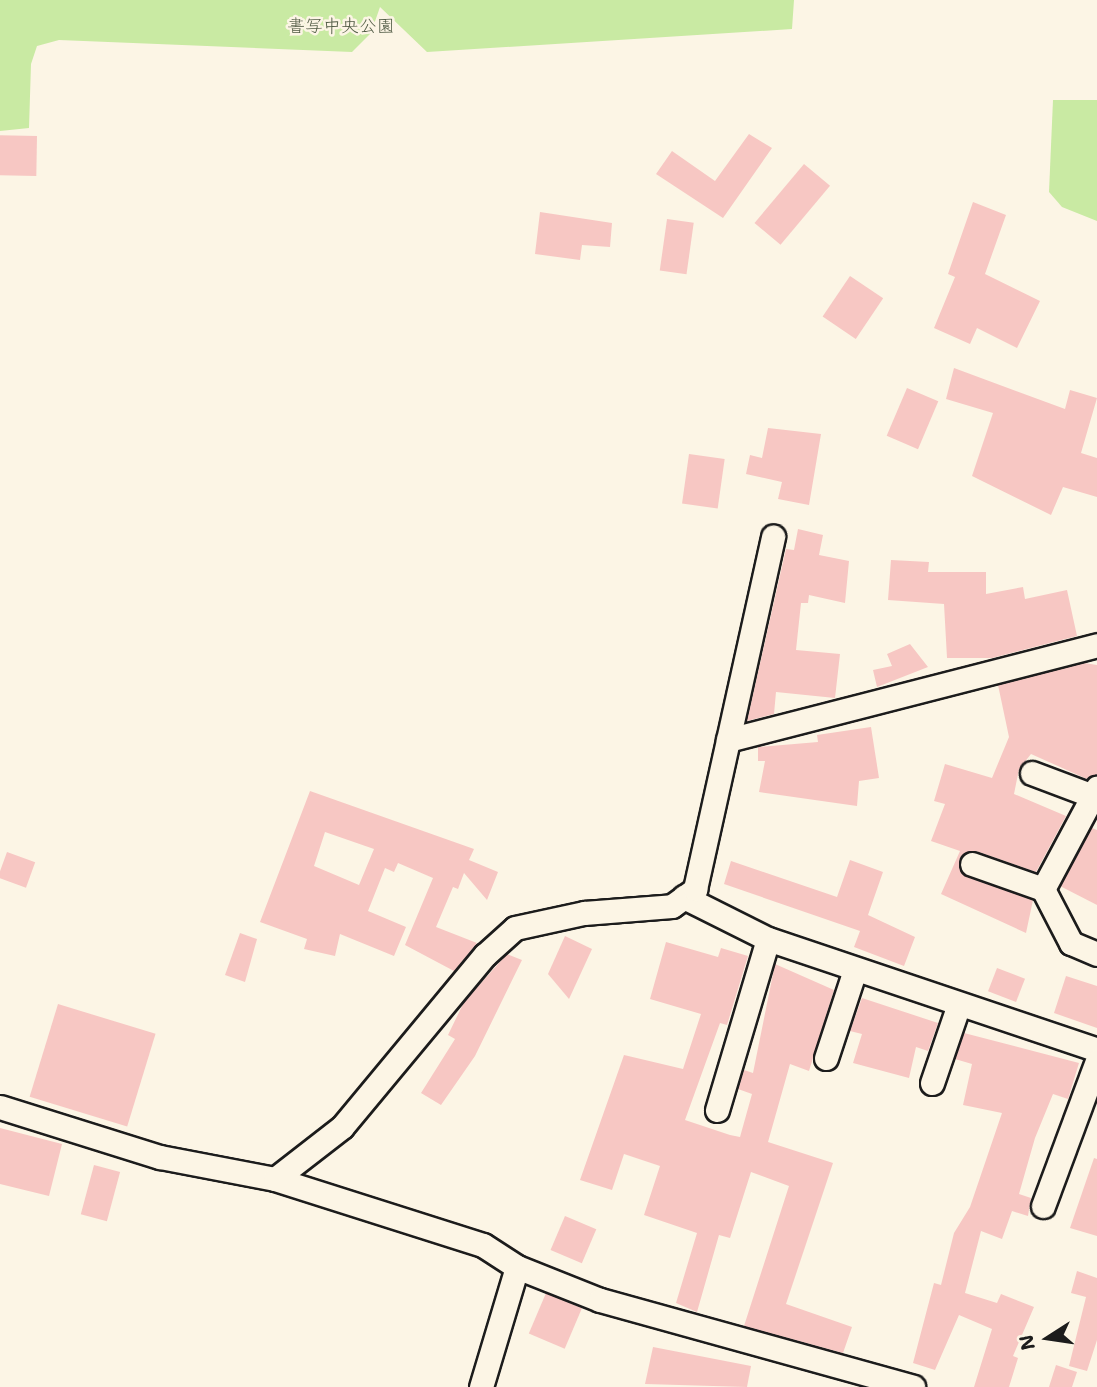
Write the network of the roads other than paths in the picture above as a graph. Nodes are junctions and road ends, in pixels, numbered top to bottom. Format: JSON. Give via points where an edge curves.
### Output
{"nodes":[{"id":1,"x":773,"y":537,"type":"dead end"},
{"id":2,"x":1097,"y":645,"type":"edge"},
{"id":3,"x":728,"y":740,"type":"junction"},
{"id":4,"x":1032,"y":773,"type":"dead end"},
{"id":5,"x":1095,"y":792,"type":"edge"},
{"id":6,"x":972,"y":864,"type":"dead end"},
{"id":7,"x":1043,"y":889,"type":"junction"},
{"id":8,"x":684,"y":897,"type":"junction"},
{"id":9,"x":768,"y":939,"type":"junction"},
{"id":10,"x":1097,"y":954,"type":"edge"},
{"id":11,"x":855,"y":970,"type":"junction"},
{"id":12,"x":958,"y":1007,"type":"junction"},
{"id":13,"x":1097,"y":1050,"type":"edge"},
{"id":14,"x":826,"y":1058,"type":"dead end"},
{"id":15,"x":1097,"y":1061,"type":"edge"},
{"id":16,"x":932,"y":1083,"type":"dead end"},
{"id":17,"x":0,"y":1107,"type":"edge"},
{"id":18,"x":717,"y":1110,"type":"dead end"},
{"id":19,"x":275,"y":1179,"type":"junction"},
{"id":20,"x":1043,"y":1206,"type":"dead end"},
{"id":21,"x":517,"y":1266,"type":"junction"},
{"id":22,"x":481,"y":1387,"type":"edge"},
{"id":23,"x":913,"y":1387,"type":"edge"}],
"edges":[{"from":1,"to":3,"type":"street"},
{"from":2,"to":3,"type":"street"},
{"from":3,"to":8,"type":"street","via":[[695,890]]},
{"from":4,"to":5,"type":"street"},
{"from":5,"to":7,"type":"street"},
{"from":6,"to":7,"type":"street"},
{"from":7,"to":10,"type":"street","via":[[1071,943]]},
{"from":8,"to":9,"type":"street"},
{"from":8,"to":19,"type":"street","via":[[672,906],[584,913],[515,928],[485,955],[342,1127]]},
{"from":9,"to":11,"type":"street"},
{"from":9,"to":18,"type":"street"},
{"from":11,"to":12,"type":"street"},
{"from":11,"to":14,"type":"street"},
{"from":12,"to":13,"type":"street"},
{"from":12,"to":16,"type":"street"},
{"from":15,"to":20,"type":"street"},
{"from":17,"to":19,"type":"street","via":[[160,1157]]},
{"from":19,"to":21,"type":"street","via":[[483,1245]]},
{"from":21,"to":22,"type":"street"},
{"from":21,"to":23,"type":"street","via":[[713,1335]]}]}
